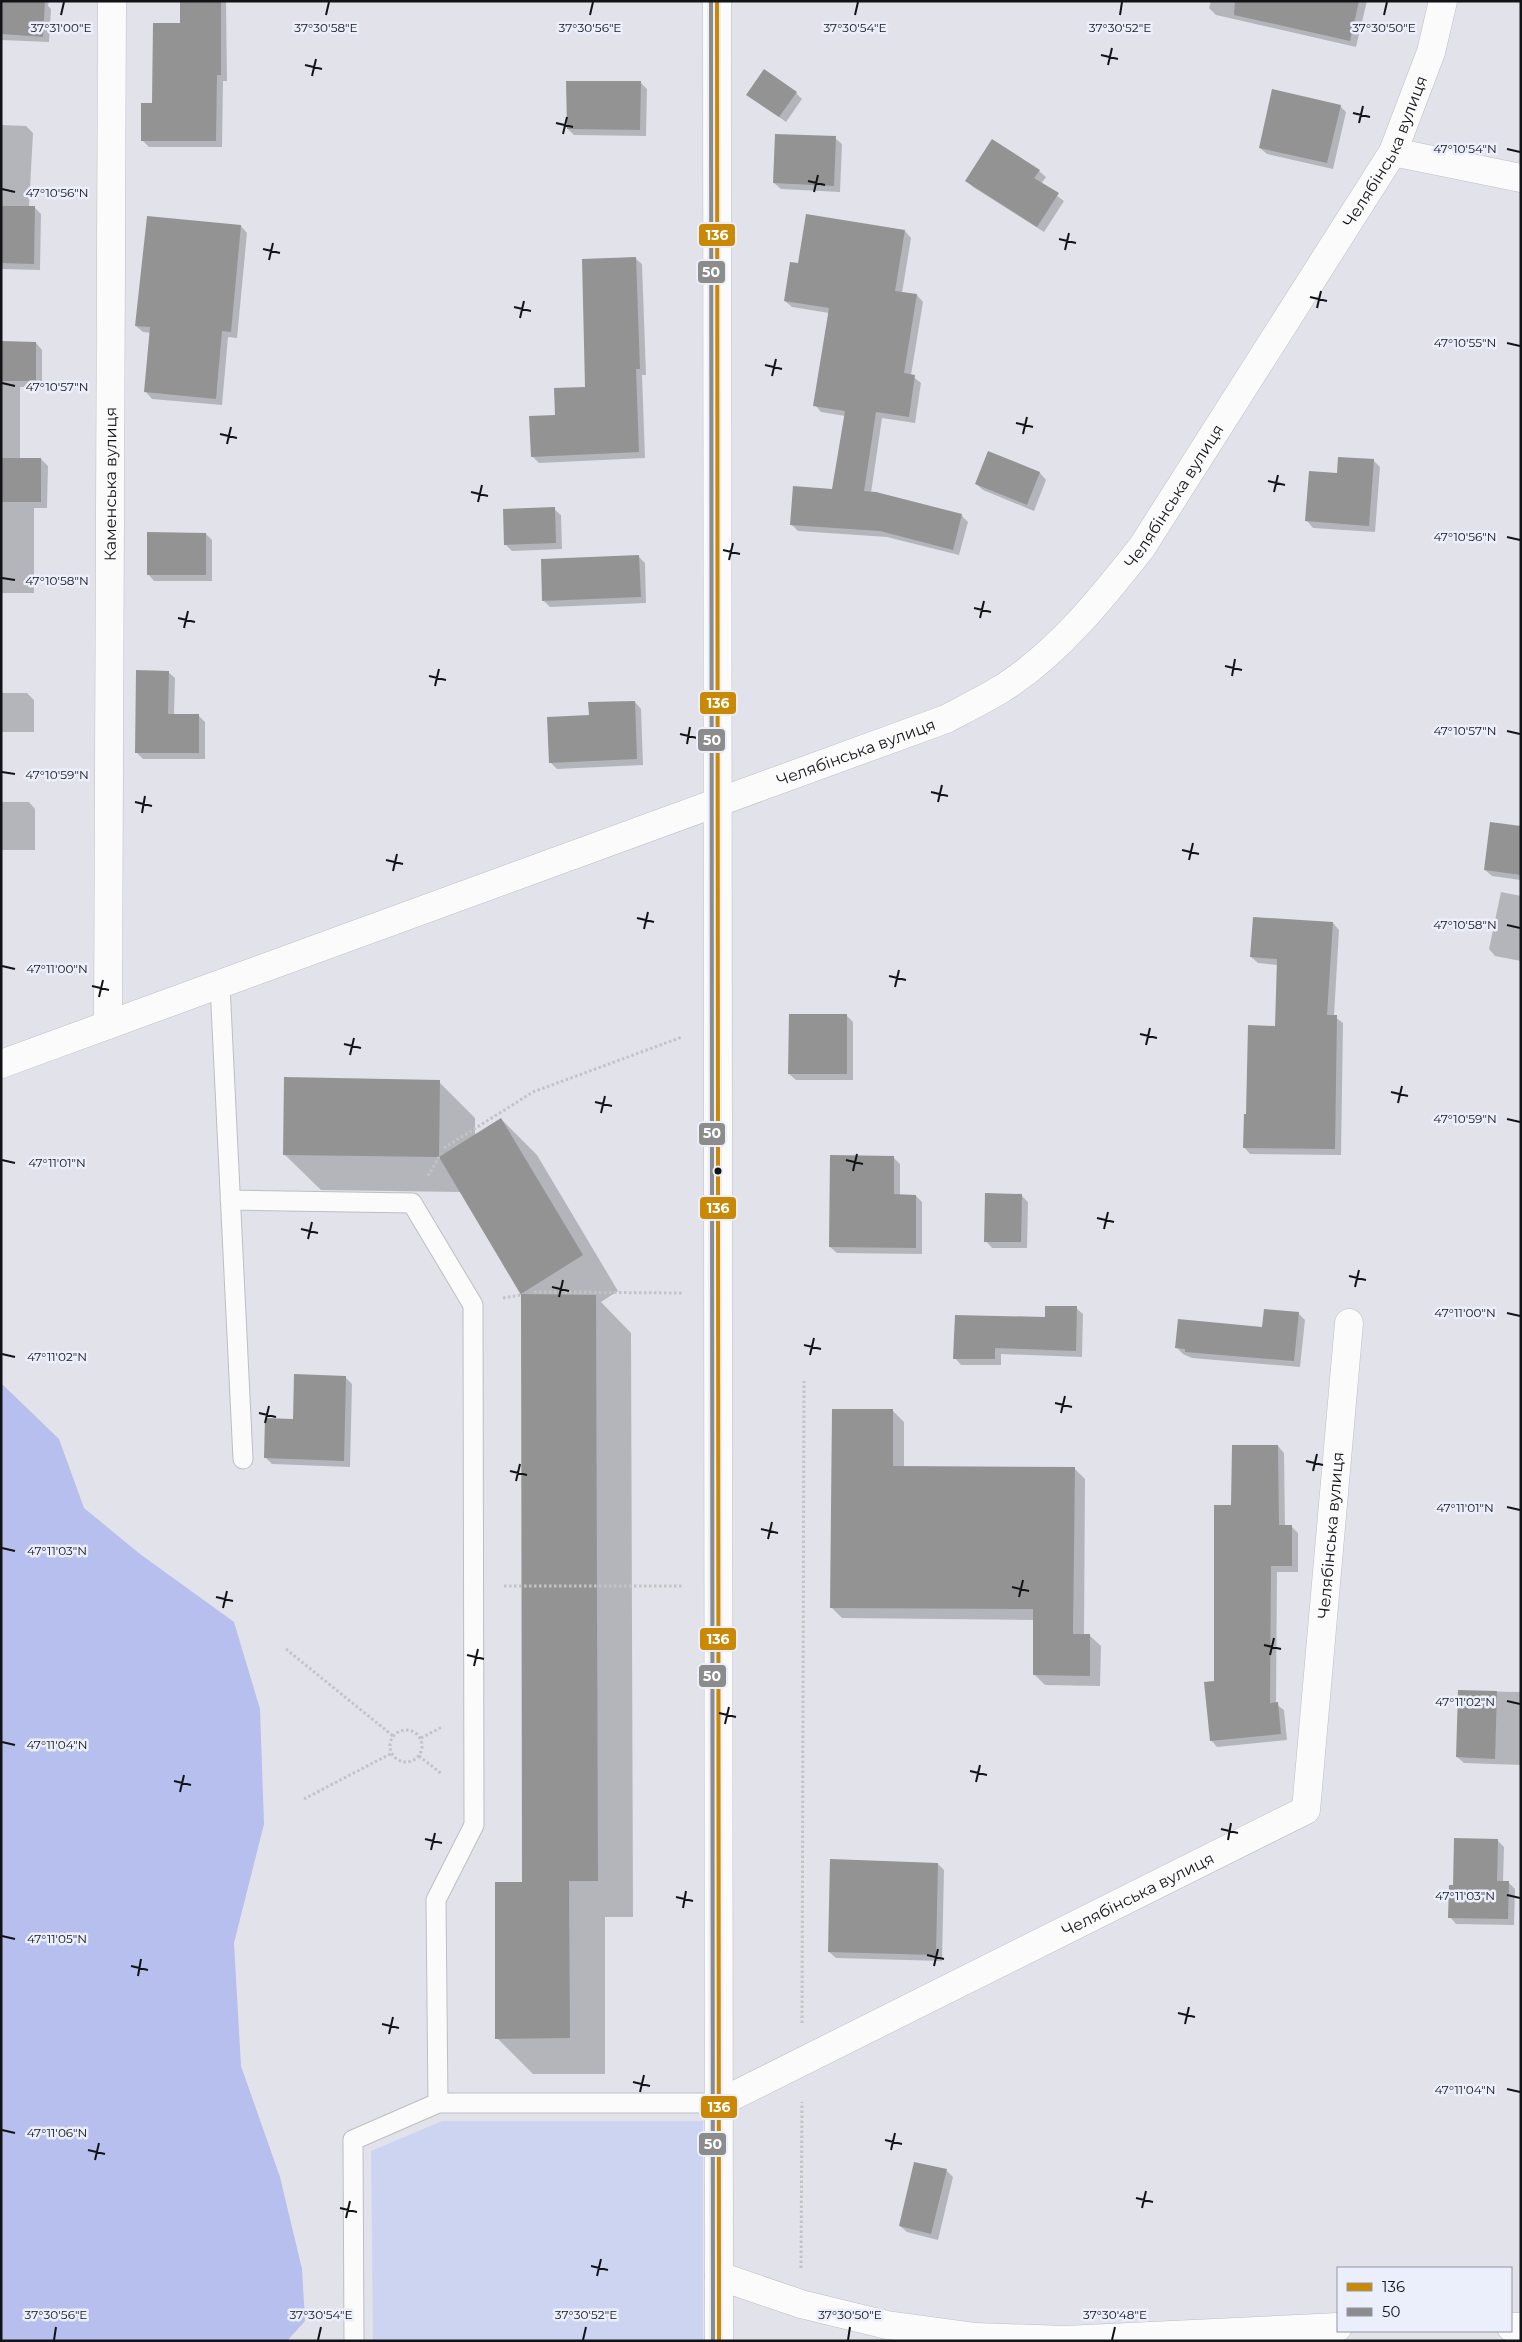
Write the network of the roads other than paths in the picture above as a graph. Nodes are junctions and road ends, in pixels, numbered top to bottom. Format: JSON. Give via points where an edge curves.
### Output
{"nodes":[{"id":1,"x":112,"y":1,"type":"edge"},
{"id":2,"x":717,"y":1,"type":"edge"},
{"id":3,"x":1443,"y":1,"type":"edge"},
{"id":4,"x":1393,"y":152,"type":"junction"},
{"id":5,"x":1521,"y":178,"type":"edge"},
{"id":6,"x":718,"y":803,"type":"junction"},
{"id":7,"x":220,"y":985,"type":"junction"},
{"id":8,"x":108,"y":1026,"type":"junction"},
{"id":9,"x":1,"y":1064,"type":"edge"},
{"id":10,"x":230,"y":1200,"type":"junction"},
{"id":11,"x":1349,"y":1323,"type":"dead end"},
{"id":12,"x":243,"y":1459,"type":"dead end"},
{"id":13,"x":438,"y":2103,"type":"junction"},
{"id":14,"x":719,"y":2103,"type":"junction"},
{"id":15,"x":719,"y":2276,"type":"junction"},
{"id":16,"x":1337,"y":2327,"type":"edge"},
{"id":17,"x":1305,"y":2335,"type":"edge"},
{"id":18,"x":354,"y":2341,"type":"edge"},
{"id":19,"x":719,"y":2341,"type":"edge"}],
"edges":[{"from":1,"to":8,"type":"street","name":"Каменська вулиця"},
{"from":2,"to":6,"type":"street"},
{"from":3,"to":4,"type":"street","name":"Челябінська вулиця","via":[[1431,52]]},
{"from":4,"to":5,"type":"street"},
{"from":4,"to":6,"type":"street","name":"Челябінська вулиця","via":[[1142,547],[1101,599],[1054,647],[1004,687],[946,719]]},
{"from":6,"to":7,"type":"street","name":"Челябінська вулиця"},
{"from":6,"to":14,"type":"street"},
{"from":7,"to":8,"type":"street","name":"Челябінська вулиця"},
{"from":7,"to":10,"type":"lane"},
{"from":8,"to":9,"type":"street","name":"Челябінська вулиця"},
{"from":10,"to":12,"type":"lane"},
{"from":10,"to":13,"type":"lane","via":[[412,1203],[473,1305],[474,1825],[436,1900]]},
{"from":11,"to":14,"type":"street","name":"Челябінська вулиця","via":[[1306,1810]]},
{"from":13,"to":14,"type":"lane"},
{"from":13,"to":18,"type":"lane","via":[[352,2140]]},
{"from":14,"to":15,"type":"street"},
{"from":15,"to":17,"type":"street","via":[[801,2304],[887,2325],[976,2337],[1065,2340]]},
{"from":15,"to":19,"type":"street"},
{"from":16,"to":17,"type":"street"}]}
